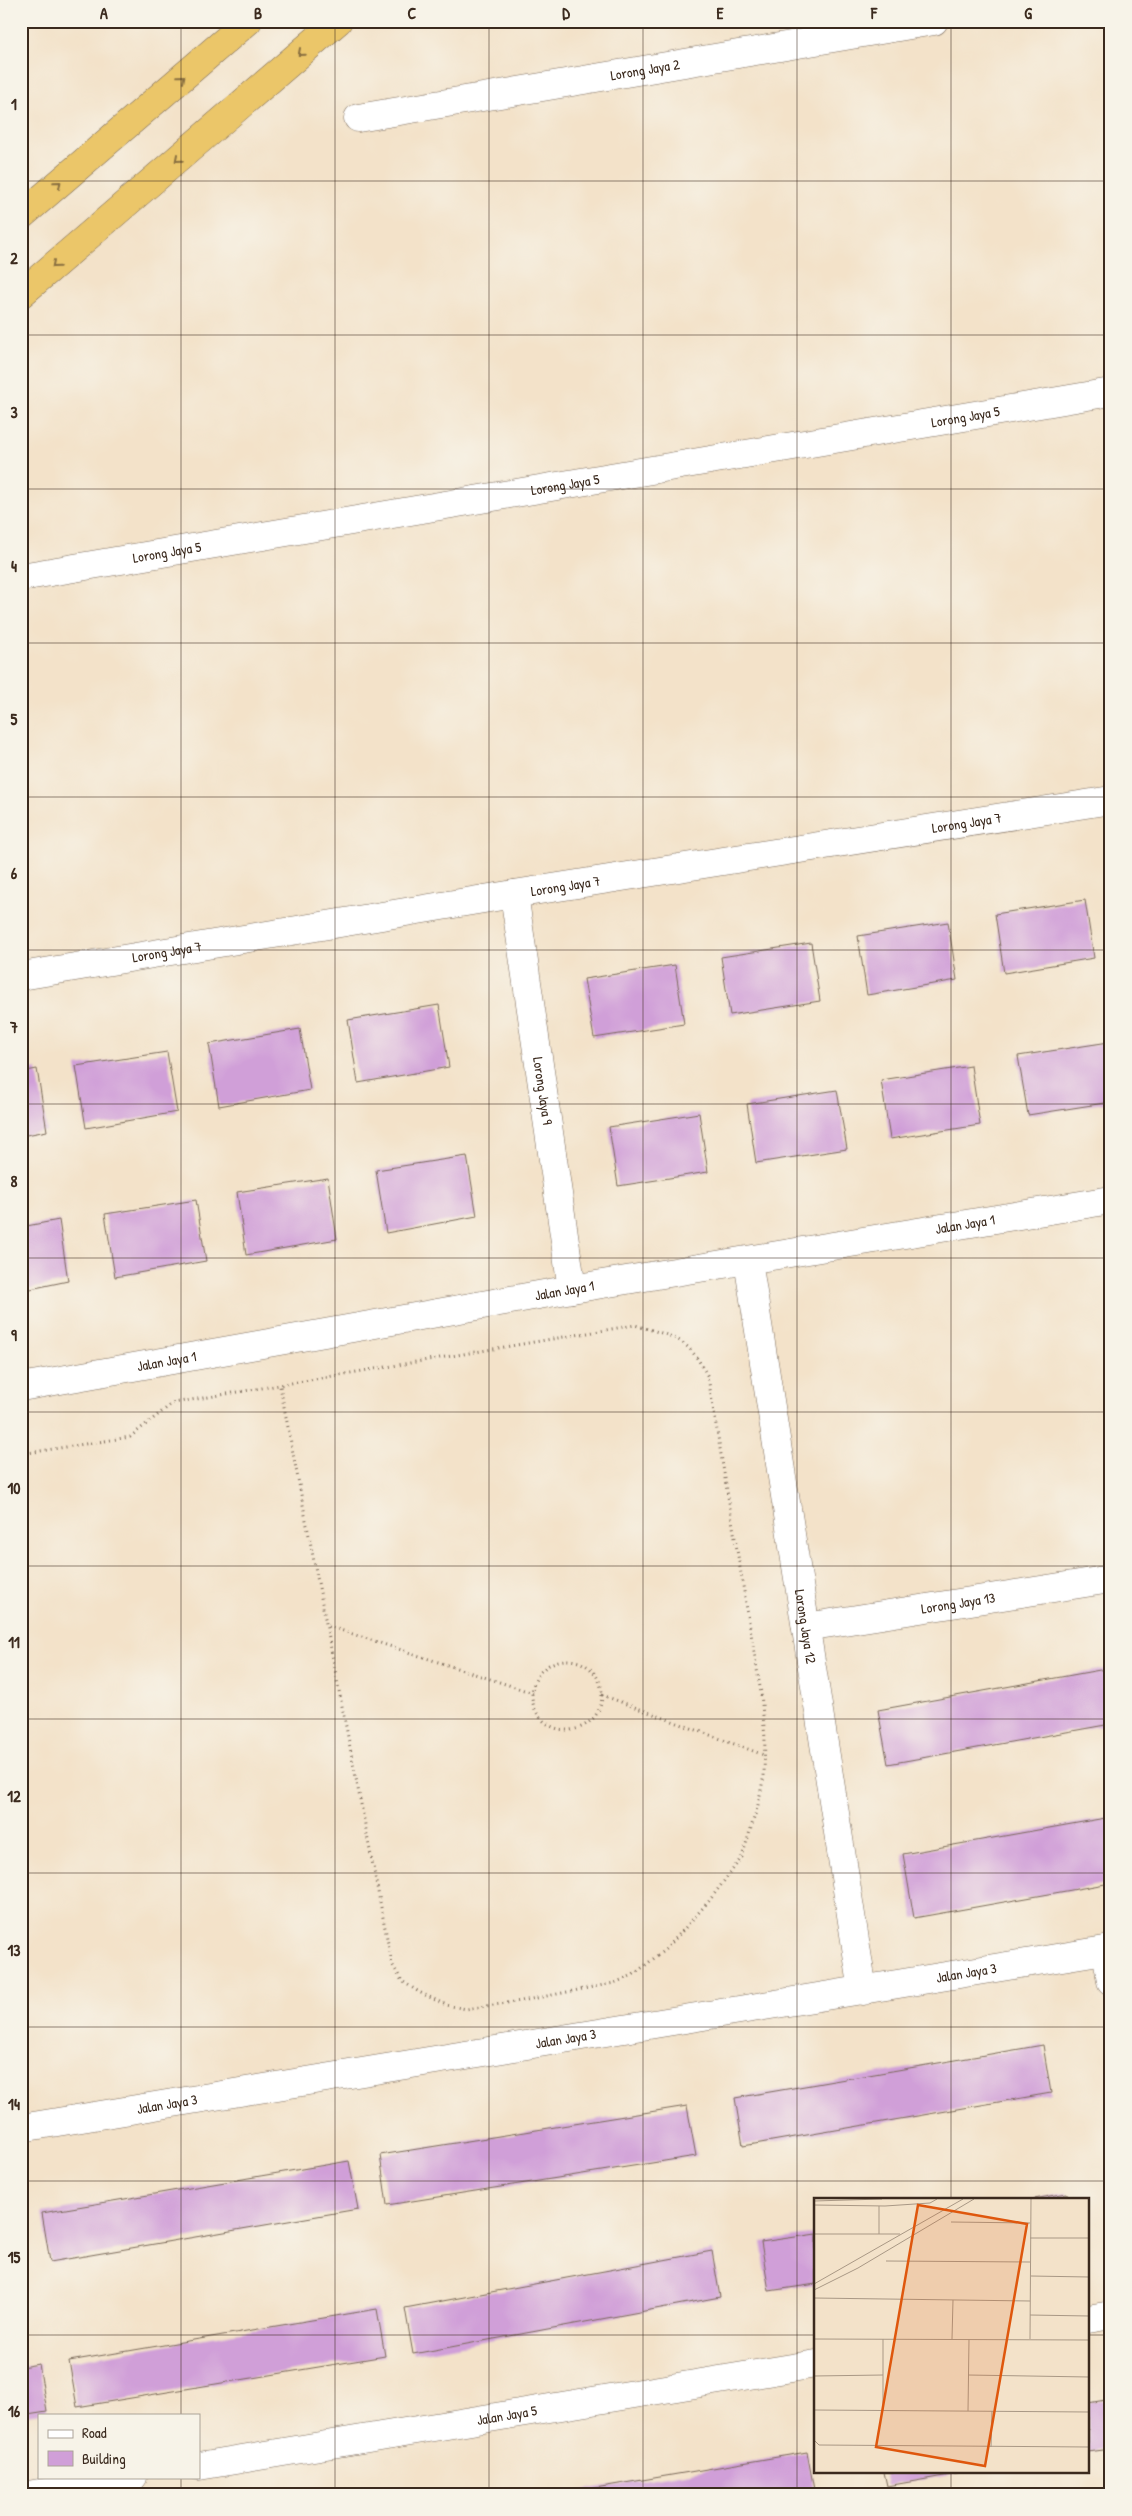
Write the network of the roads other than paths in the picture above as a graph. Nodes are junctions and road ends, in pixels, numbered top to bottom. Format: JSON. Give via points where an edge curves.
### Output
{"nodes":[{"id":1,"x":248,"y":21,"type":"edge"},
{"id":2,"x":338,"y":21,"type":"edge"},
{"id":3,"x":934,"y":21,"type":"edge"},
{"id":4,"x":358,"y":118,"type":"dead end"},
{"id":5,"x":21,"y":216,"type":"edge"},
{"id":6,"x":21,"y":294,"type":"edge"},
{"id":7,"x":1111,"y":392,"type":"edge"},
{"id":8,"x":21,"y":577,"type":"edge"},
{"id":9,"x":1111,"y":800,"type":"edge"},
{"id":10,"x":514,"y":894,"type":"junction"},
{"id":11,"x":21,"y":976,"type":"edge"},
{"id":12,"x":1111,"y":1200,"type":"edge"},
{"id":13,"x":748,"y":1261,"type":"junction"},
{"id":14,"x":572,"y":1289,"type":"junction"},
{"id":15,"x":21,"y":1387,"type":"edge"},
{"id":16,"x":1111,"y":1579,"type":"edge"},
{"id":17,"x":806,"y":1628,"type":"junction"},
{"id":18,"x":1108,"y":1950,"type":"edge"},
{"id":19,"x":1111,"y":1981,"type":"edge"},
{"id":20,"x":863,"y":1991,"type":"junction"},
{"id":21,"x":21,"y":2128,"type":"edge"},
{"id":22,"x":1111,"y":2315,"type":"edge"},
{"id":23,"x":1090,"y":2319,"type":"edge"},
{"id":24,"x":814,"y":2364,"type":"edge"},
{"id":25,"x":200,"y":2466,"type":"edge"},
{"id":26,"x":127,"y":2478,"type":"edge"},
{"id":27,"x":28,"y":2495,"type":"edge"}],
"edges":[{"from":5,"to":1,"type":"highway","one_way":true},
{"from":2,"to":6,"type":"highway","one_way":true},
{"from":3,"to":4,"type":"street","name":"Lorong Jaya 2"},
{"from":7,"to":8,"type":"street","name":"Lorong Jaya 5"},
{"from":9,"to":10,"type":"street","name":"Lorong Jaya 7"},
{"from":10,"to":11,"type":"street","name":"Lorong Jaya 7"},
{"from":10,"to":14,"type":"street","name":"Lorong Jaya 9"},
{"from":12,"to":13,"type":"street","name":"Jalan Jaya 1"},
{"from":13,"to":14,"type":"street","name":"Jalan Jaya 1"},
{"from":13,"to":17,"type":"street","name":"Lorong Jaya 12"},
{"from":14,"to":15,"type":"street","name":"Jalan Jaya 1"},
{"from":16,"to":17,"type":"street","name":"Lorong Jaya 13"},
{"from":17,"to":20,"type":"street","name":"Lorong Jaya 12"},
{"from":18,"to":19,"type":"street"},
{"from":18,"to":20,"type":"street","name":"Jalan Jaya 3"},
{"from":20,"to":21,"type":"street","name":"Jalan Jaya 3"},
{"from":22,"to":23,"type":"street"},
{"from":24,"to":25,"type":"street","name":"Jalan Jaya 5"},
{"from":26,"to":27,"type":"street"}]}
